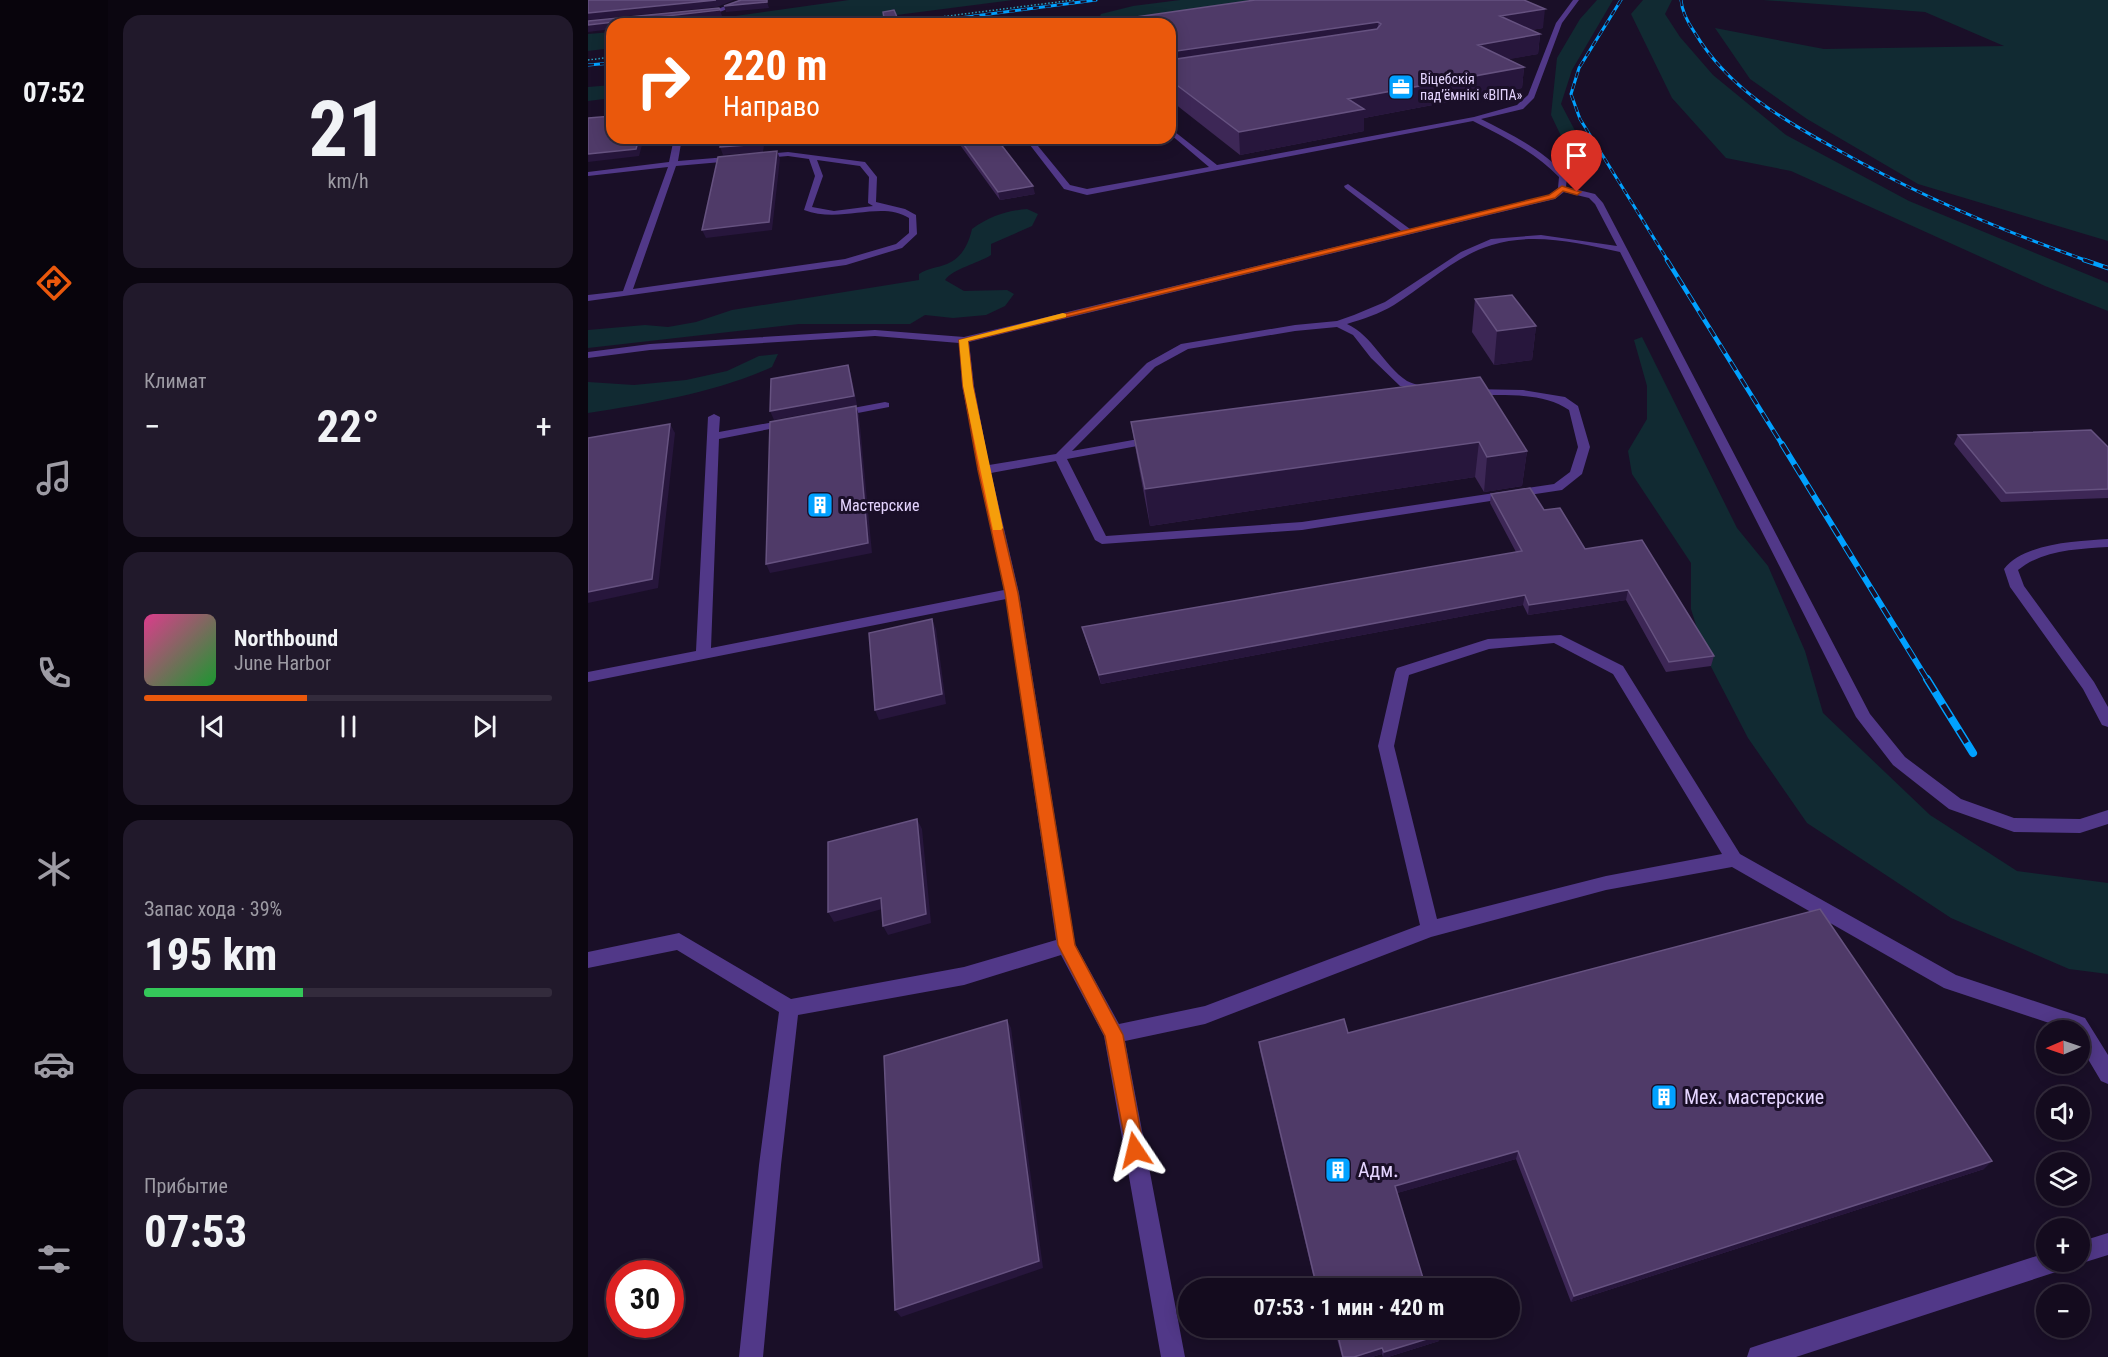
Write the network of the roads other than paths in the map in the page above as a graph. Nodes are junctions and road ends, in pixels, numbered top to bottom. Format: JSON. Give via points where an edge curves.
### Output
{"nodes":[{"id":1,"x":755,"y":0,"type":"edge"},
{"id":2,"x":1576,"y":0,"type":"edge"},
{"id":3,"x":695,"y":14,"type":"edge"},
{"id":4,"x":1474,"y":119,"type":"junction"},
{"id":5,"x":1176,"y":135,"type":"edge"},
{"id":6,"x":677,"y":144,"type":"edge"},
{"id":7,"x":1035,"y":144,"type":"edge"},
{"id":8,"x":812,"y":158,"type":"junction"},
{"id":9,"x":673,"y":164,"type":"junction"},
{"id":10,"x":1217,"y":169,"type":"junction"},
{"id":11,"x":588,"y":174,"type":"edge"},
{"id":12,"x":1348,"y":186,"type":"dead end"},
{"id":13,"x":1562,"y":189,"type":"junction"},
{"id":14,"x":882,"y":208,"type":"junction"},
{"id":15,"x":1407,"y":231,"type":"junction"},
{"id":16,"x":1623,"y":250,"type":"junction"},
{"id":17,"x":627,"y":294,"type":"junction"},
{"id":18,"x":588,"y":298,"type":"edge"},
{"id":19,"x":1338,"y":324,"type":"junction"},
{"id":20,"x":964,"y":340,"type":"junction"},
{"id":21,"x":588,"y":355,"type":"edge"},
{"id":22,"x":1438,"y":391,"type":"edge"},
{"id":23,"x":1460,"y":392,"type":"edge"},
{"id":24,"x":885,"y":405,"type":"dead end"},
{"id":25,"x":828,"y":416,"type":"edge"},
{"id":26,"x":714,"y":417,"type":"dead end"},
{"id":27,"x":805,"y":420,"type":"edge"},
{"id":28,"x":713,"y":437,"type":"junction"},
{"id":29,"x":1163,"y":439,"type":"edge"},
{"id":30,"x":1060,"y":458,"type":"junction"},
{"id":31,"x":984,"y":470,"type":"junction"},
{"id":32,"x":2108,"y":543,"type":"edge"},
{"id":33,"x":1012,"y":593,"type":"junction"},
{"id":34,"x":703,"y":654,"type":"junction"},
{"id":35,"x":588,"y":677,"type":"edge"},
{"id":36,"x":2108,"y":721,"type":"edge"},
{"id":37,"x":2108,"y":818,"type":"edge"},
{"id":38,"x":1734,"y":859,"type":"junction"},
{"id":39,"x":1430,"y":929,"type":"junction"},
{"id":40,"x":1066,"y":945,"type":"junction"},
{"id":41,"x":588,"y":960,"type":"edge"},
{"id":42,"x":789,"y":1008,"type":"junction"},
{"id":43,"x":1114,"y":1035,"type":"junction"},
{"id":44,"x":2108,"y":1074,"type":"edge"},
{"id":45,"x":2108,"y":1244,"type":"edge"},
{"id":46,"x":2090,"y":1250,"type":"edge"},
{"id":47,"x":2036,"y":1268,"type":"edge"},
{"id":48,"x":752,"y":1357,"type":"edge"},
{"id":49,"x":1173,"y":1357,"type":"edge"},
{"id":50,"x":1759,"y":1357,"type":"edge"}],
"edges":[{"from":1,"to":3,"type":"street"},
{"from":2,"to":4,"type":"street","via":[[1559,23],[1532,96],[1520,107]]},
{"from":4,"to":10,"type":"street"},
{"from":4,"to":13,"type":"street","via":[[1550,161],[1563,177]]},
{"from":5,"to":10,"type":"street"},
{"from":6,"to":9,"type":"street"},
{"from":7,"to":10,"type":"street","via":[[1067,187],[1087,192]]},
{"from":8,"to":9,"type":"street","via":[[760,155]]},
{"from":8,"to":14,"type":"street","via":[[862,164],[871,171],[872,203]]},
{"from":8,"to":14,"type":"street","via":[[819,176],[807,208],[835,213]]},
{"from":9,"to":11,"type":"street"},
{"from":9,"to":17,"type":"street"},
{"from":12,"to":15,"type":"street"},
{"from":13,"to":15,"type":"street","via":[[1552,197]]},
{"from":13,"to":16,"type":"street","via":[[1592,196],[1599,203]]},
{"from":14,"to":17,"type":"street","via":[[902,208],[914,217],[913,234],[899,246],[846,262]]},
{"from":15,"to":20,"type":"street"},
{"from":16,"to":19,"type":"street","via":[[1544,238],[1492,242],[1448,264],[1388,305]]},
{"from":16,"to":37,"type":"street","via":[[1864,717],[1899,760],[1955,804],[2014,825],[2080,826]]},
{"from":17,"to":18,"type":"street"},
{"from":19,"to":22,"type":"street","via":[[1357,333],[1375,357],[1404,384]]},
{"from":19,"to":30,"type":"street","via":[[1185,346],[1151,364]]},
{"from":20,"to":21,"type":"street","via":[[875,333],[650,347]]},
{"from":20,"to":31,"type":"street","via":[[968,386]]},
{"from":23,"to":30,"type":"street","via":[[1523,393],[1562,399],[1574,408],[1584,447],[1576,474],[1558,488],[1302,526],[1102,540]]},
{"from":24,"to":25,"type":"street"},
{"from":26,"to":28,"type":"street"},
{"from":27,"to":28,"type":"street"},
{"from":28,"to":34,"type":"street"},
{"from":29,"to":30,"type":"street"},
{"from":30,"to":31,"type":"street"},
{"from":31,"to":33,"type":"street"},
{"from":32,"to":36,"type":"street","via":[[2076,545],[2027,556],[2011,569],[2017,586],[2089,686]]},
{"from":33,"to":34,"type":"street"},
{"from":33,"to":40,"type":"street"},
{"from":34,"to":35,"type":"street"},
{"from":38,"to":39,"type":"street","via":[[1606,883]]},
{"from":38,"to":39,"type":"street","via":[[1618,670],[1556,638],[1488,644],[1402,672],[1386,746]]},
{"from":38,"to":44,"type":"street","via":[[1951,982],[2078,1024]]},
{"from":39,"to":43,"type":"street","via":[[1204,1015]]},
{"from":40,"to":42,"type":"street","via":[[964,976]]},
{"from":40,"to":43,"type":"street"},
{"from":41,"to":42,"type":"street","via":[[679,941]]},
{"from":42,"to":48,"type":"street"},
{"from":43,"to":49,"type":"street"},
{"from":45,"to":46,"type":"street"},
{"from":47,"to":50,"type":"street"}]}
